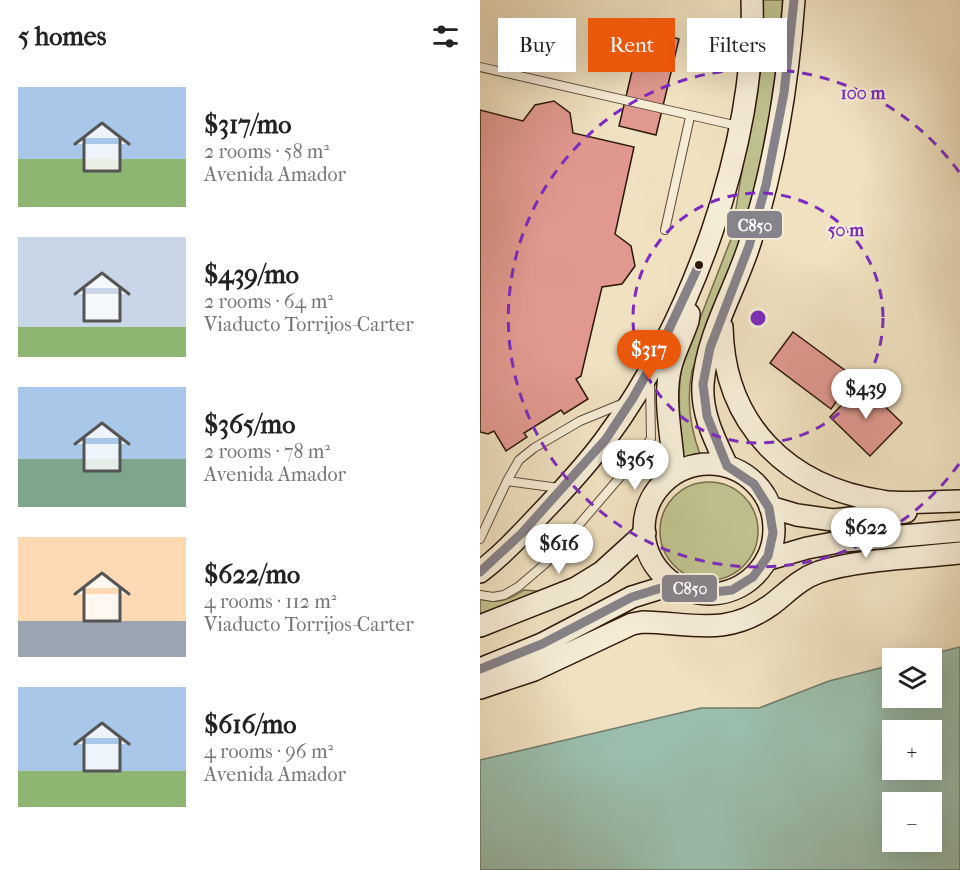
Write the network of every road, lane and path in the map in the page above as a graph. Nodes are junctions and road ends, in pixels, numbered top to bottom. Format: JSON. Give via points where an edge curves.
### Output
{"nodes":[{"id":1,"x":752,"y":0,"type":"edge"},
{"id":2,"x":794,"y":0,"type":"edge"},
{"id":3,"x":480,"y":67,"type":"edge"},
{"id":4,"x":690,"y":117,"type":"junction"},
{"id":5,"x":740,"y":127,"type":"junction"},
{"id":6,"x":665,"y":230,"type":"dead end"},
{"id":7,"x":689,"y":289,"type":"junction"},
{"id":8,"x":721,"y":312,"type":"junction"},
{"id":9,"x":656,"y":358,"type":"junction"},
{"id":10,"x":631,"y":400,"type":"junction"},
{"id":11,"x":727,"y":466,"type":"junction"},
{"id":12,"x":674,"y":474,"type":"junction"},
{"id":13,"x":507,"y":481,"type":"junction"},
{"id":14,"x":564,"y":489,"type":"junction"},
{"id":15,"x":960,"y":501,"type":"edge"},
{"id":16,"x":960,"y":506,"type":"edge"},
{"id":17,"x":770,"y":507,"type":"junction"},
{"id":18,"x":960,"y":531,"type":"edge"},
{"id":19,"x":645,"y":533,"type":"junction"},
{"id":20,"x":480,"y":539,"type":"edge"},
{"id":21,"x":960,"y":554,"type":"edge"},
{"id":22,"x":766,"y":560,"type":"junction"},
{"id":23,"x":480,"y":572,"type":"edge"},
{"id":24,"x":674,"y":584,"type":"junction"},
{"id":25,"x":480,"y":595,"type":"edge"},
{"id":26,"x":480,"y":626,"type":"edge"},
{"id":27,"x":480,"y":669,"type":"edge"},
{"id":28,"x":480,"y":688,"type":"edge"}],
"edges":[{"from":1,"to":5,"type":"main road","via":[[752,52]]},
{"from":2,"to":8,"type":"main road","via":[[787,77],[767,182],[749,246]]},
{"from":3,"to":4,"type":"lane"},
{"from":4,"to":5,"type":"lane"},
{"from":4,"to":6,"type":"lane"},
{"from":5,"to":7,"type":"main road","via":[[711,236]]},
{"from":7,"to":9,"type":"main road"},
{"from":7,"to":12,"type":"main road","via":[[688,321],[668,384]]},
{"from":8,"to":11,"type":"main road","via":[[703,383],[703,403]]},
{"from":8,"to":15,"type":"main road","via":[[730,386],[749,423],[771,451],[801,474],[834,489],[883,501]]},
{"from":9,"to":10,"type":"main road"},
{"from":9,"to":25,"type":"lane","via":[[650,383],[651,438],[645,448],[546,563],[504,595]]},
{"from":10,"to":13,"type":"lane","via":[[580,421],[534,448],[519,460]]},
{"from":10,"to":14,"type":"main road","via":[[605,440]]},
{"from":11,"to":12,"type":"main road","via":[[709,464]]},
{"from":11,"to":17,"type":"main road","via":[[754,482]]},
{"from":12,"to":19,"type":"main road","via":[[657,490],[647,510]]},
{"from":13,"to":14,"type":"lane"},
{"from":13,"to":20,"type":"lane"},
{"from":14,"to":23,"type":"main road","via":[[503,555]]},
{"from":16,"to":17,"type":"main road","via":[[833,520]]},
{"from":17,"to":22,"type":"main road","via":[[774,525]]},
{"from":18,"to":22,"type":"main road","via":[[844,542]]},
{"from":19,"to":24,"type":"main road","via":[[649,553]]},
{"from":19,"to":26,"type":"main road","via":[[602,572],[576,588]]},
{"from":21,"to":28,"type":"main road","via":[[849,565],[820,572],[802,579],[748,619],[730,625],[632,624],[534,670]]},
{"from":22,"to":24,"type":"main road","via":[[746,583],[718,594],[702,594]]},
{"from":24,"to":27,"type":"main road","via":[[632,597],[542,644]]}]}
